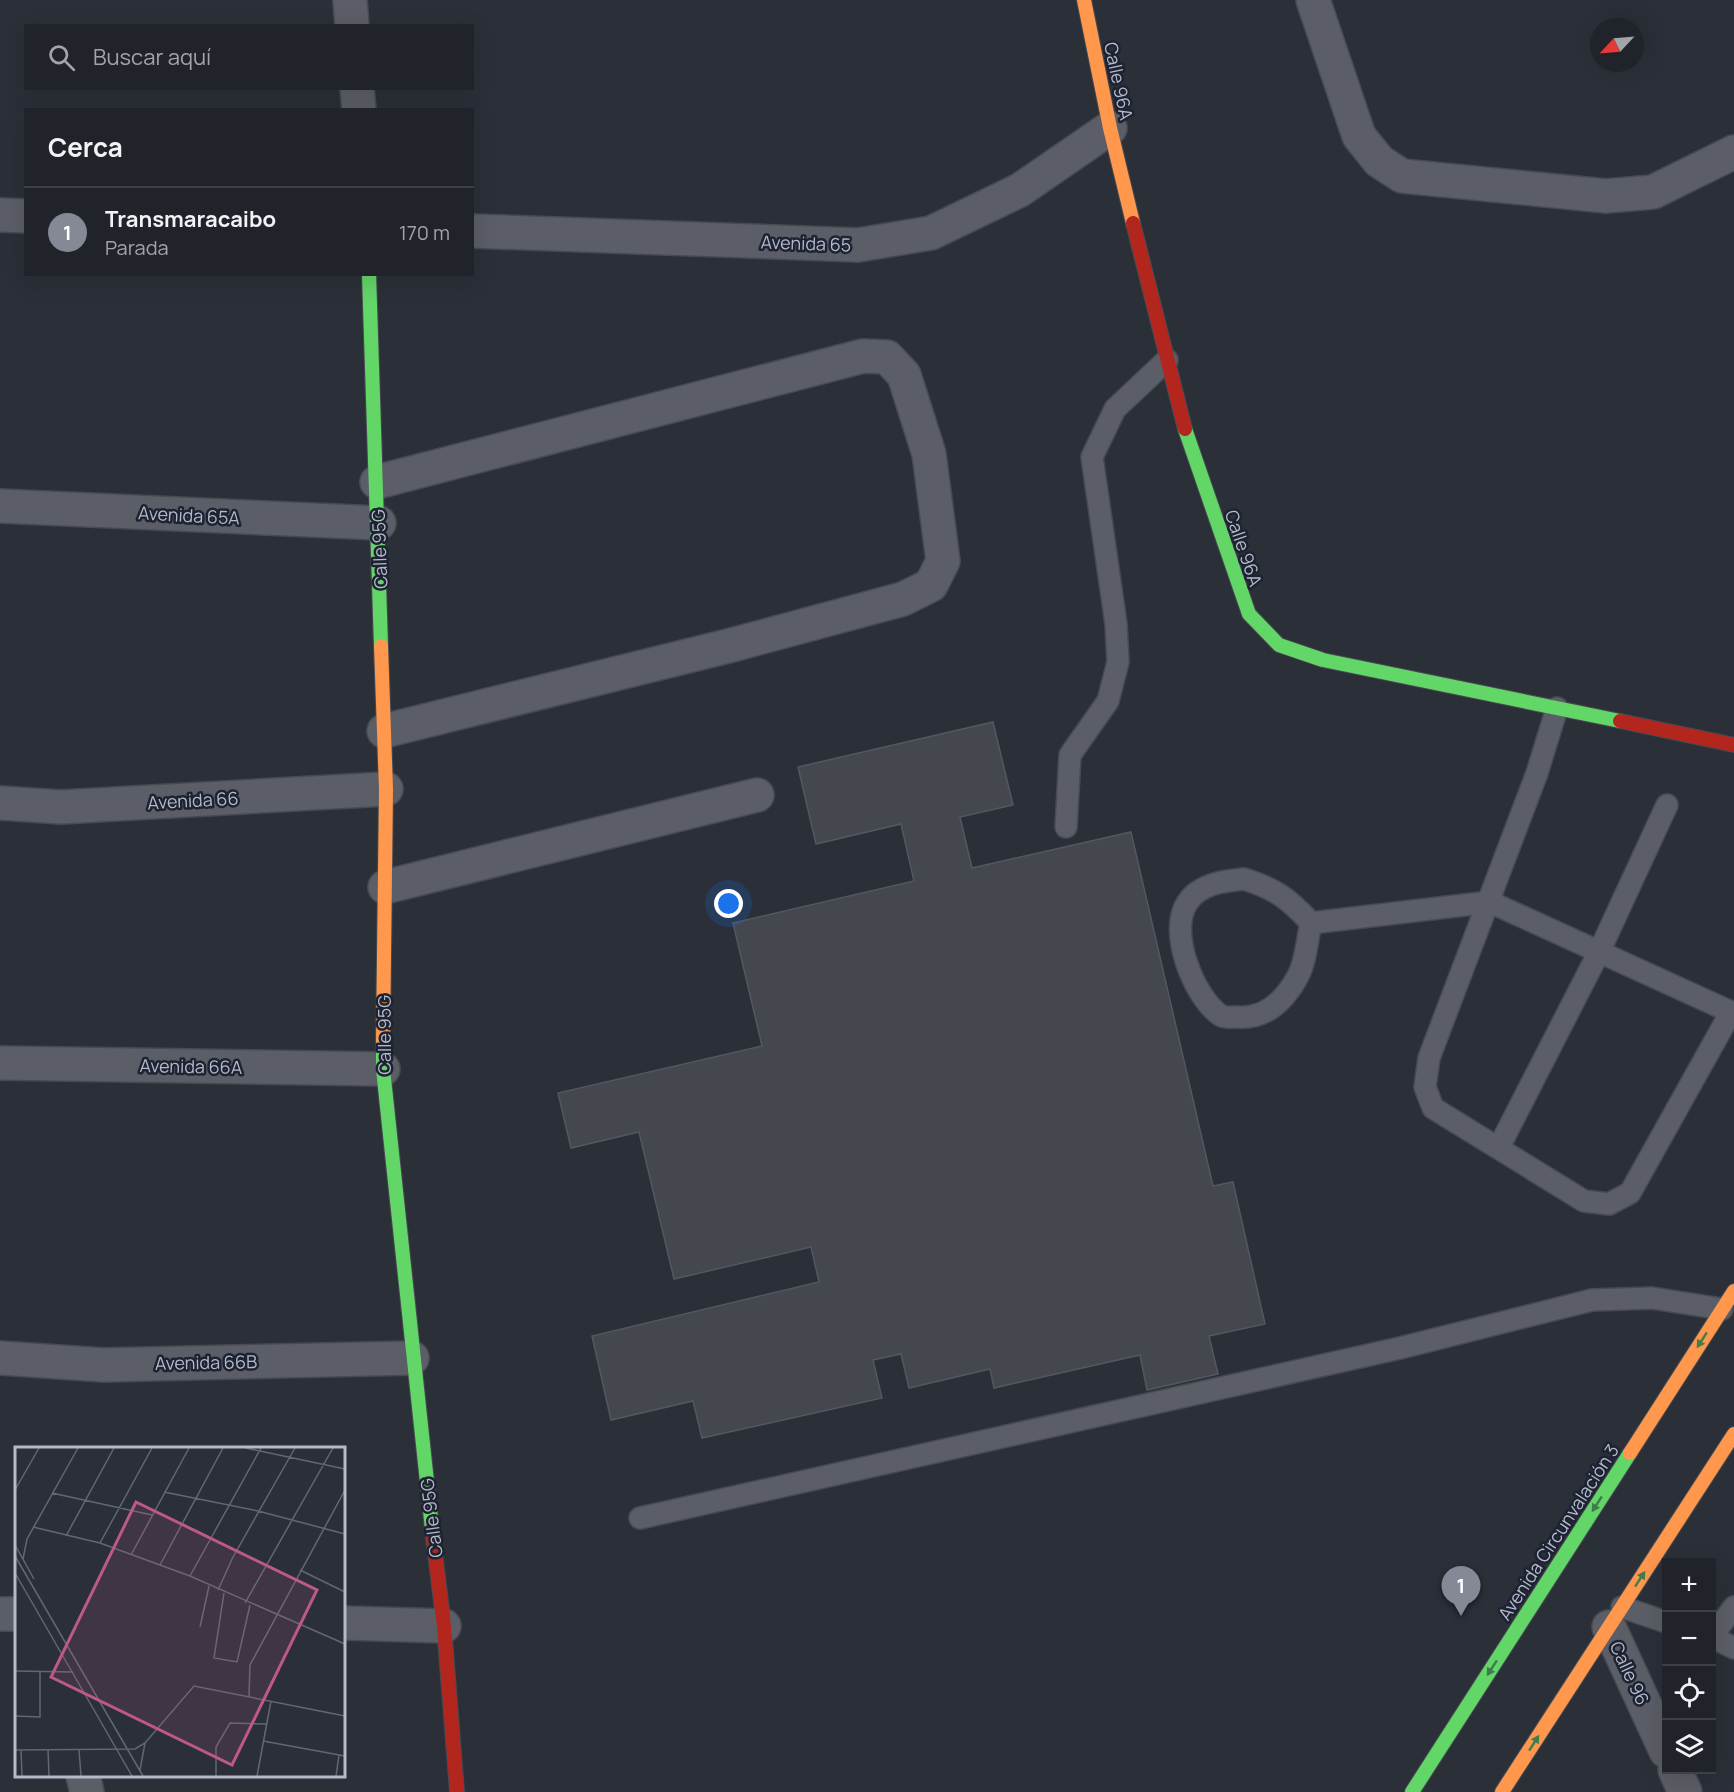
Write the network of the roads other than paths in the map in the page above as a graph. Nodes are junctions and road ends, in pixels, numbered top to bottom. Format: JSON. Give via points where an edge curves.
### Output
{"nodes":[{"id":1,"x":350,"y":0,"type":"edge"},
{"id":2,"x":1084,"y":0,"type":"edge"},
{"id":3,"x":1313,"y":0,"type":"edge"},
{"id":4,"x":352,"y":24,"type":"edge"},
{"id":5,"x":357,"y":90,"type":"edge"},
{"id":6,"x":359,"y":108,"type":"edge"},
{"id":7,"x":1110,"y":128,"type":"junction"},
{"id":8,"x":1734,"y":152,"type":"edge"},
{"id":9,"x":0,"y":215,"type":"edge"},
{"id":10,"x":24,"y":216,"type":"edge"},
{"id":11,"x":474,"y":231,"type":"edge"},
{"id":12,"x":369,"y":276,"type":"edge"},
{"id":13,"x":1167,"y":360,"type":"junction"},
{"id":14,"x":377,"y":482,"type":"junction"},
{"id":15,"x":0,"y":506,"type":"edge"},
{"id":16,"x":379,"y":523,"type":"junction"},
{"id":17,"x":1557,"y":708,"type":"junction"},
{"id":18,"x":384,"y":731,"type":"junction"},
{"id":19,"x":1734,"y":745,"type":"edge"},
{"id":20,"x":386,"y":789,"type":"junction"},
{"id":21,"x":757,"y":795,"type":"dead end"},
{"id":22,"x":0,"y":803,"type":"edge"},
{"id":23,"x":1666,"y":805,"type":"dead end"},
{"id":24,"x":1066,"y":827,"type":"dead end"},
{"id":25,"x":385,"y":887,"type":"junction"},
{"id":26,"x":1490,"y":902,"type":"junction"},
{"id":27,"x":1311,"y":923,"type":"junction"},
{"id":28,"x":1599,"y":952,"type":"junction"},
{"id":29,"x":1733,"y":1009,"type":"edge"},
{"id":30,"x":0,"y":1063,"type":"edge"},
{"id":31,"x":383,"y":1070,"type":"junction"},
{"id":32,"x":1499,"y":1147,"type":"junction"},
{"id":33,"x":1734,"y":1291,"type":"edge"},
{"id":34,"x":1722,"y":1309,"type":"junction"},
{"id":35,"x":0,"y":1358,"type":"edge"},
{"id":36,"x":412,"y":1358,"type":"junction"},
{"id":37,"x":1734,"y":1434,"type":"edge"},
{"id":38,"x":640,"y":1518,"type":"dead end"},
{"id":39,"x":1734,"y":1607,"type":"edge"},
{"id":40,"x":1616,"y":1617,"type":"junction"},
{"id":41,"x":1662,"y":1622,"type":"edge"},
{"id":42,"x":345,"y":1623,"type":"edge"},
{"id":43,"x":444,"y":1626,"type":"junction"},
{"id":44,"x":1716,"y":1632,"type":"edge"},
{"id":45,"x":1716,"y":1639,"type":"edge"},
{"id":46,"x":1734,"y":1648,"type":"edge"},
{"id":47,"x":1662,"y":1740,"type":"edge"},
{"id":48,"x":1677,"y":1774,"type":"edge"},
{"id":49,"x":83,"y":1777,"type":"edge"},
{"id":50,"x":87,"y":1792,"type":"edge"},
{"id":51,"x":457,"y":1792,"type":"edge"},
{"id":52,"x":1412,"y":1792,"type":"edge"},
{"id":53,"x":1502,"y":1792,"type":"edge"},
{"id":54,"x":1685,"y":1792,"type":"edge"}],
"edges":[{"from":1,"to":4,"type":"street"},
{"from":2,"to":7,"type":"street","name":"Calle 96A"},
{"from":3,"to":8,"type":"street","via":[[1359,136],[1378,161],[1402,176],[1606,196],[1653,192]]},
{"from":5,"to":6,"type":"street"},
{"from":7,"to":11,"type":"street","name":"Avenida 65","via":[[1020,190],[931,233],[858,245]]},
{"from":7,"to":13,"type":"street","name":"Calle 96A"},
{"from":9,"to":10,"type":"street"},
{"from":12,"to":14,"type":"street","name":"Calle 95G"},
{"from":13,"to":17,"type":"street","name":"Calle 96A","via":[[1180,415],[1235,580],[1249,614],[1279,645],[1323,660]]},
{"from":13,"to":24,"type":"lane","via":[[1115,409],[1092,457],[1118,662],[1108,701],[1070,755]]},
{"from":14,"to":16,"type":"street","name":"Calle 95G"},
{"from":14,"to":18,"type":"street","via":[[863,356],[887,357],[904,375],[928,454],[943,561],[931,585],[903,599]]},
{"from":15,"to":16,"type":"street","name":"Avenida 65A"},
{"from":16,"to":18,"type":"street","name":"Calle 95G"},
{"from":17,"to":19,"type":"street","name":"Calle 96A"},
{"from":17,"to":26,"type":"lane"},
{"from":18,"to":20,"type":"street","name":"Calle 95G"},
{"from":20,"to":22,"type":"street","name":"Avenida 66","via":[[61,807]]},
{"from":20,"to":25,"type":"street","name":"Calle 95G"},
{"from":21,"to":25,"type":"street"},
{"from":23,"to":28,"type":"lane"},
{"from":25,"to":31,"type":"street","name":"Calle 95G"},
{"from":26,"to":27,"type":"lane"},
{"from":26,"to":28,"type":"lane"},
{"from":26,"to":32,"type":"lane","via":[[1429,1058],[1425,1087],[1433,1108]]},
{"from":27,"to":27,"type":"lane","via":[[1288,898],[1269,886],[1244,879],[1219,881],[1200,890],[1186,904],[1180,925],[1190,974],[1204,1000],[1222,1016],[1243,1018],[1266,1013],[1286,996],[1299,974]]},
{"from":28,"to":29,"type":"lane"},
{"from":28,"to":32,"type":"lane"},
{"from":29,"to":32,"type":"lane","via":[[1630,1193],[1609,1204],[1584,1201]]},
{"from":30,"to":31,"type":"street","name":"Avenida 66A"},
{"from":31,"to":36,"type":"street","name":"Calle 95G"},
{"from":33,"to":34,"type":"street","name":"Avenida Circunvalación 3"},
{"from":34,"to":38,"type":"lane","via":[[1652,1298],[1592,1300],[1388,1350]]},
{"from":34,"to":52,"type":"street","name":"Avenida Circunvalación 3","one_way":true},
{"from":35,"to":36,"type":"street","name":"Avenida 66B","via":[[104,1365]]},
{"from":36,"to":43,"type":"street","name":"Calle 95G"},
{"from":40,"to":37,"type":"street","one_way":true},
{"from":39,"to":44,"type":"lane"},
{"from":40,"to":41,"type":"lane"},
{"from":40,"to":47,"type":"street","name":"Calle 96"},
{"from":53,"to":40,"type":"street","one_way":true},
{"from":42,"to":43,"type":"street"},
{"from":43,"to":51,"type":"street","name":"Calle 95G"},
{"from":45,"to":46,"type":"lane"},
{"from":48,"to":54,"type":"street"},
{"from":49,"to":50,"type":"street"}]}
